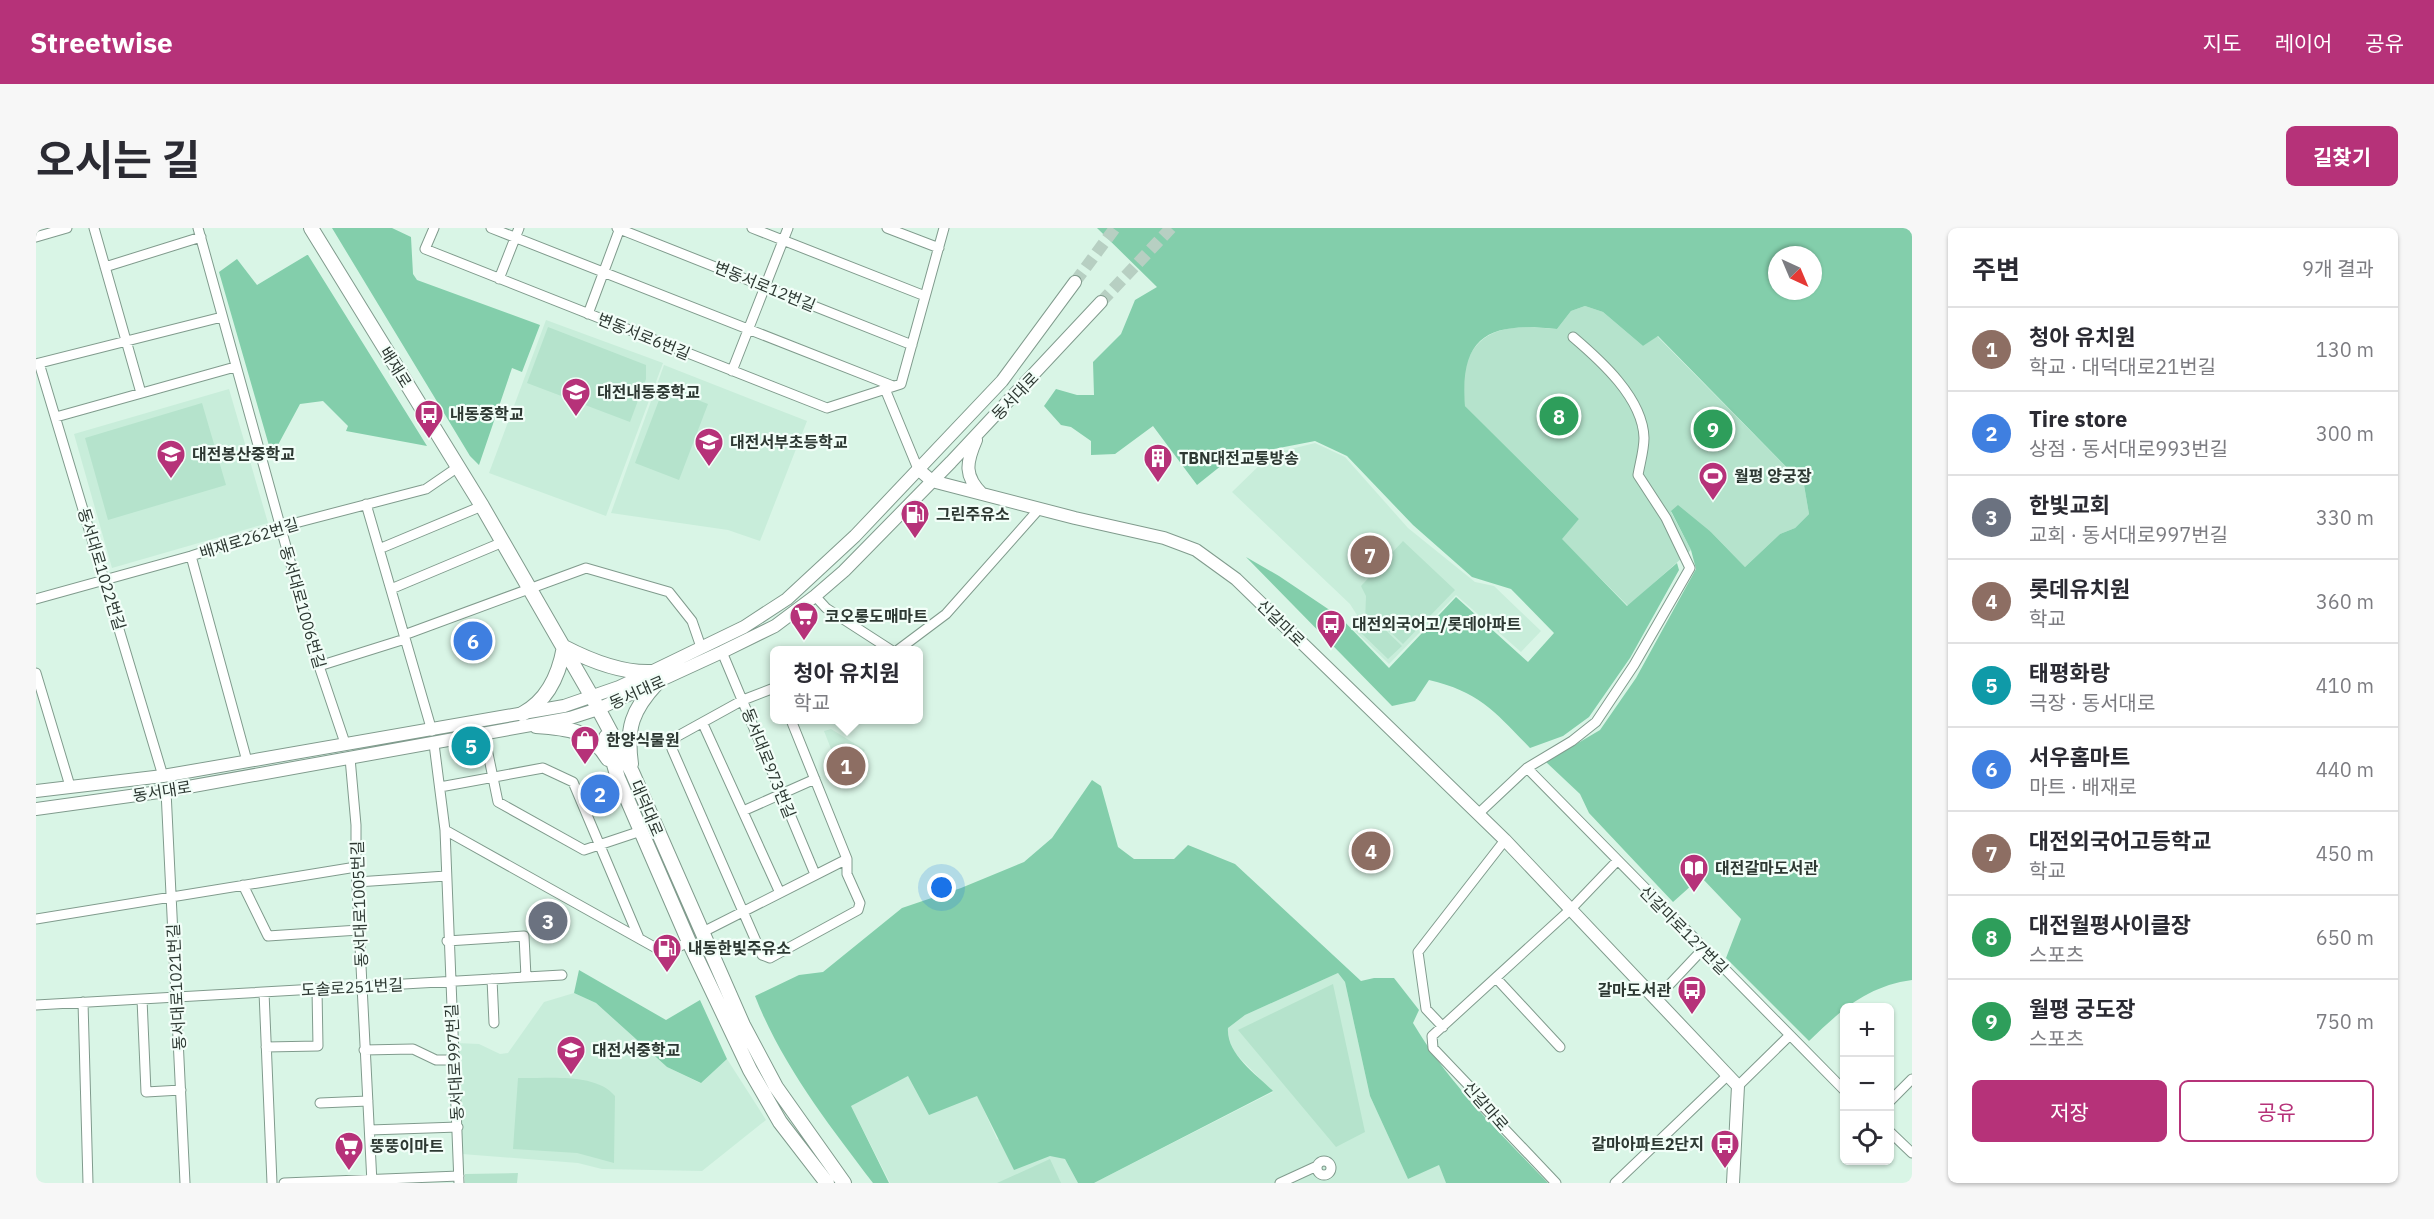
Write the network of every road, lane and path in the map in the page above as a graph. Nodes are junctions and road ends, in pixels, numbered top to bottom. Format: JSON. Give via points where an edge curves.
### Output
{"nodes":[{"id":1,"x":67,"y":228,"type":"edge"},
{"id":2,"x":94,"y":228,"type":"edge"},
{"id":3,"x":311,"y":228,"type":"edge"},
{"id":4,"x":434,"y":228,"type":"edge"},
{"id":5,"x":491,"y":228,"type":"edge"},
{"id":6,"x":619,"y":228,"type":"edge"},
{"id":7,"x":752,"y":228,"type":"edge"},
{"id":8,"x":788,"y":228,"type":"edge"},
{"id":9,"x":887,"y":228,"type":"edge"},
{"id":10,"x":944,"y":228,"type":"edge"},
{"id":11,"x":53,"y":230,"type":"edge"},
{"id":12,"x":199,"y":232,"type":"edge"},
{"id":13,"x":517,"y":233,"type":"edge"},
{"id":14,"x":36,"y":237,"type":"edge"},
{"id":15,"x":783,"y":240,"type":"junction"},
{"id":16,"x":939,"y":248,"type":"junction"},
{"id":17,"x":105,"y":267,"type":"junction"},
{"id":18,"x":604,"y":272,"type":"junction"},
{"id":19,"x":499,"y":279,"type":"junction"},
{"id":20,"x":1075,"y":282,"type":"tunnel mouth"},
{"id":21,"x":765,"y":286,"type":"junction"},
{"id":22,"x":925,"y":296,"type":"junction"},
{"id":23,"x":1101,"y":302,"type":"tunnel mouth"},
{"id":24,"x":588,"y":314,"type":"junction"},
{"id":25,"x":222,"y":317,"type":"junction"},
{"id":26,"x":748,"y":329,"type":"junction"},
{"id":27,"x":1573,"y":337,"type":"dead end"},
{"id":28,"x":126,"y":341,"type":"junction"},
{"id":29,"x":912,"y":345,"type":"junction"},
{"id":30,"x":38,"y":363,"type":"edge"},
{"id":31,"x":235,"y":367,"type":"junction"},
{"id":32,"x":732,"y":370,"type":"junction"},
{"id":33,"x":889,"y":388,"type":"junction"},
{"id":34,"x":141,"y":393,"type":"junction"},
{"id":35,"x":56,"y":417,"type":"junction"},
{"id":36,"x":979,"y":434,"type":"junction"},
{"id":37,"x":458,"y":467,"type":"junction"},
{"id":38,"x":918,"y":469,"type":"junction"},
{"id":39,"x":932,"y":481,"type":"junction"},
{"id":40,"x":983,"y":495,"type":"junction"},
{"id":41,"x":366,"y":504,"type":"junction"},
{"id":42,"x":482,"y":506,"type":"junction"},
{"id":43,"x":1039,"y":509,"type":"junction"},
{"id":44,"x":280,"y":527,"type":"junction"},
{"id":45,"x":503,"y":542,"type":"junction"},
{"id":46,"x":379,"y":549,"type":"junction"},
{"id":47,"x":191,"y":556,"type":"junction"},
{"id":48,"x":106,"y":580,"type":"junction"},
{"id":49,"x":391,"y":588,"type":"junction"},
{"id":50,"x":530,"y":590,"type":"junction"},
{"id":51,"x":814,"y":596,"type":"junction"},
{"id":52,"x":36,"y":599,"type":"edge"},
{"id":53,"x":405,"y":637,"type":"junction"},
{"id":54,"x":883,"y":646,"type":"edge"},
{"id":55,"x":904,"y":646,"type":"edge"},
{"id":56,"x":564,"y":647,"type":"junction"},
{"id":57,"x":701,"y":647,"type":"junction"},
{"id":58,"x":722,"y":652,"type":"junction"},
{"id":59,"x":319,"y":666,"type":"junction"},
{"id":60,"x":36,"y":673,"type":"edge"},
{"id":61,"x":654,"y":678,"type":"junction"},
{"id":62,"x":770,"y":690,"type":"edge"},
{"id":63,"x":743,"y":700,"type":"junction"},
{"id":64,"x":595,"y":703,"type":"junction"},
{"id":65,"x":522,"y":714,"type":"junction"},
{"id":66,"x":703,"y":724,"type":"junction"},
{"id":67,"x":793,"y":724,"type":"edge"},
{"id":68,"x":536,"y":726,"type":"junction"},
{"id":69,"x":432,"y":731,"type":"junction"},
{"id":70,"x":484,"y":734,"type":"junction"},
{"id":71,"x":345,"y":743,"type":"junction"},
{"id":72,"x":434,"y":744,"type":"junction"},
{"id":73,"x":350,"y":758,"type":"junction"},
{"id":74,"x":247,"y":761,"type":"junction"},
{"id":75,"x":1527,"y":768,"type":"junction"},
{"id":76,"x":632,"y":772,"type":"junction"},
{"id":77,"x":163,"y":776,"type":"junction"},
{"id":78,"x":493,"y":778,"type":"junction"},
{"id":79,"x":618,"y":778,"type":"junction"},
{"id":80,"x":815,"y":779,"type":"junction"},
{"id":81,"x":70,"y":786,"type":"junction"},
{"id":82,"x":440,"y":787,"type":"junction"},
{"id":83,"x":36,"y":791,"type":"edge"},
{"id":84,"x":166,"y":791,"type":"junction"},
{"id":85,"x":780,"y":795,"type":"junction"},
{"id":86,"x":36,"y":809,"type":"edge"},
{"id":87,"x":743,"y":811,"type":"junction"},
{"id":88,"x":1478,"y":814,"type":"junction"},
{"id":89,"x":445,"y":830,"type":"junction"},
{"id":90,"x":641,"y":831,"type":"junction"},
{"id":91,"x":1505,"y":840,"type":"junction"},
{"id":92,"x":600,"y":846,"type":"junction"},
{"id":93,"x":848,"y":859,"type":"junction"},
{"id":94,"x":1617,"y":861,"type":"junction"},
{"id":95,"x":356,"y":867,"type":"junction"},
{"id":96,"x":815,"y":874,"type":"junction"},
{"id":97,"x":446,"y":876,"type":"junction"},
{"id":98,"x":357,"y":882,"type":"junction"},
{"id":99,"x":243,"y":885,"type":"junction"},
{"id":100,"x":780,"y":893,"type":"junction"},
{"id":101,"x":171,"y":897,"type":"junction"},
{"id":102,"x":1572,"y":908,"type":"junction"},
{"id":103,"x":745,"y":913,"type":"junction"},
{"id":104,"x":36,"y":919,"type":"edge"},
{"id":105,"x":359,"y":930,"type":"junction"},
{"id":106,"x":701,"y":933,"type":"junction"},
{"id":107,"x":639,"y":938,"type":"junction"},
{"id":108,"x":447,"y":941,"type":"junction"},
{"id":109,"x":689,"y":942,"type":"junction"},
{"id":110,"x":1703,"y":949,"type":"junction"},
{"id":111,"x":562,"y":975,"type":"dead end"},
{"id":112,"x":526,"y":977,"type":"junction"},
{"id":113,"x":1496,"y":978,"type":"junction"},
{"id":114,"x":492,"y":979,"type":"junction"},
{"id":115,"x":449,"y":982,"type":"junction"},
{"id":116,"x":362,"y":987,"type":"junction"},
{"id":117,"x":317,"y":989,"type":"junction"},
{"id":118,"x":264,"y":992,"type":"junction"},
{"id":119,"x":176,"y":997,"type":"junction"},
{"id":120,"x":142,"y":999,"type":"junction"},
{"id":121,"x":1655,"y":1000,"type":"junction"},
{"id":122,"x":83,"y":1002,"type":"junction"},
{"id":123,"x":36,"y":1005,"type":"edge"},
{"id":124,"x":494,"y":1023,"type":"dead end"},
{"id":125,"x":1443,"y":1027,"type":"junction"},
{"id":126,"x":1789,"y":1036,"type":"junction"},
{"id":127,"x":266,"y":1047,"type":"junction"},
{"id":128,"x":1560,"y":1047,"type":"dead end"},
{"id":129,"x":364,"y":1050,"type":"junction"},
{"id":130,"x":455,"y":1060,"type":"junction"},
{"id":131,"x":1728,"y":1075,"type":"junction"},
{"id":132,"x":1912,"y":1079,"type":"edge"},
{"id":133,"x":1840,"y":1085,"type":"edge"},
{"id":134,"x":1738,"y":1086,"type":"junction"},
{"id":135,"x":181,"y":1090,"type":"junction"},
{"id":136,"x":1894,"y":1097,"type":"edge"},
{"id":137,"x":368,"y":1101,"type":"junction"},
{"id":138,"x":320,"y":1103,"type":"dead end"},
{"id":139,"x":458,"y":1127,"type":"junction"},
{"id":140,"x":370,"y":1130,"type":"junction"},
{"id":141,"x":1894,"y":1136,"type":"edge"},
{"id":142,"x":1912,"y":1153,"type":"edge"},
{"id":143,"x":1317,"y":1166,"type":"dead end"},
{"id":144,"x":834,"y":1169,"type":"junction"},
{"id":145,"x":459,"y":1180,"type":"edge"},
{"id":146,"x":372,"y":1181,"type":"edge"},
{"id":147,"x":824,"y":1182,"type":"edge"},
{"id":148,"x":88,"y":1183,"type":"edge"},
{"id":149,"x":185,"y":1183,"type":"edge"},
{"id":150,"x":272,"y":1183,"type":"edge"},
{"id":151,"x":285,"y":1183,"type":"edge"},
{"id":152,"x":844,"y":1183,"type":"edge"},
{"id":153,"x":854,"y":1183,"type":"edge"},
{"id":154,"x":1280,"y":1183,"type":"edge"},
{"id":155,"x":1557,"y":1183,"type":"edge"},
{"id":156,"x":1616,"y":1183,"type":"edge"},
{"id":157,"x":1733,"y":1183,"type":"edge"}],
"edges":[{"from":1,"to":11,"type":"street"},
{"from":2,"to":17,"type":"street"},
{"from":3,"to":37,"type":"main road","name":"배재로"},
{"from":4,"to":19,"type":"street","name":"변동서로6번길","via":[[425,249]]},
{"from":5,"to":13,"type":"street"},
{"from":6,"to":18,"type":"street"},
{"from":6,"to":21,"type":"street","name":"변동서로12번길"},
{"from":7,"to":15,"type":"street"},
{"from":8,"to":15,"type":"street"},
{"from":9,"to":16,"type":"street"},
{"from":10,"to":16,"type":"street"},
{"from":11,"to":14,"type":"street"},
{"from":12,"to":17,"type":"street","name":"동서대로1006번길"},
{"from":12,"to":25,"type":"street","name":"동서대로1006번길"},
{"from":13,"to":18,"type":"street"},
{"from":13,"to":19,"type":"street"},
{"from":15,"to":21,"type":"street"},
{"from":15,"to":22,"type":"street"},
{"from":16,"to":22,"type":"street"},
{"from":17,"to":28,"type":"street"},
{"from":18,"to":24,"type":"street"},
{"from":18,"to":26,"type":"street"},
{"from":19,"to":24,"type":"street","name":"변동서로6번길"},
{"from":20,"to":38,"type":"street","name":"동서대로","via":[[1002,381]]},
{"from":21,"to":26,"type":"street"},
{"from":21,"to":29,"type":"street","name":"변동서로12번길"},
{"from":22,"to":29,"type":"street"},
{"from":23,"to":36,"type":"street","name":"동서대로"},
{"from":24,"to":32,"type":"street","name":"변동서로6번길"},
{"from":25,"to":28,"type":"street"},
{"from":25,"to":31,"type":"street","name":"동서대로1006번길"},
{"from":26,"to":32,"type":"street"},
{"from":26,"to":33,"type":"street"},
{"from":27,"to":75,"type":"street","via":[[1618,379],[1637,413],[1644,437],[1638,475],[1666,518],[1690,568],[1596,723]]},
{"from":28,"to":30,"type":"street"},
{"from":28,"to":34,"type":"street"},
{"from":29,"to":33,"type":"street","via":[[901,384]]},
{"from":30,"to":35,"type":"street","name":"동서대로1022번길"},
{"from":31,"to":34,"type":"street"},
{"from":31,"to":44,"type":"street","name":"동서대로1006번길"},
{"from":32,"to":33,"type":"street","name":"변동서로6번길","via":[[827,408]]},
{"from":33,"to":38,"type":"street"},
{"from":34,"to":35,"type":"street"},
{"from":35,"to":48,"type":"street","name":"동서대로1022번길"},
{"from":36,"to":39,"type":"street","name":"동서대로"},
{"from":36,"to":40,"type":"street","via":[[967,469],[973,485]]},
{"from":37,"to":41,"type":"street","name":"배재로262번길","via":[[426,489]]},
{"from":37,"to":42,"type":"main road","name":"배재로"},
{"from":38,"to":39,"type":"street"},
{"from":38,"to":57,"type":"street","name":"동서대로","via":[[788,599],[744,627]]},
{"from":39,"to":40,"type":"street","name":"신갈마로"},
{"from":39,"to":51,"type":"street","name":"동서대로","via":[[844,571]]},
{"from":40,"to":43,"type":"street","name":"신갈마로"},
{"from":41,"to":44,"type":"street","name":"배재로262번길"},
{"from":41,"to":46,"type":"street"},
{"from":42,"to":45,"type":"main road","name":"배재로"},
{"from":42,"to":46,"type":"street"},
{"from":43,"to":55,"type":"street","via":[[946,614]]},
{"from":43,"to":88,"type":"street","name":"신갈마로","via":[[1151,534],[1196,550],[1236,579]]},
{"from":44,"to":47,"type":"street","name":"배재로262번길"},
{"from":44,"to":59,"type":"street","name":"동서대로1006번길"},
{"from":45,"to":49,"type":"street"},
{"from":45,"to":50,"type":"main road","name":"배재로"},
{"from":46,"to":49,"type":"street"},
{"from":47,"to":48,"type":"street","name":"배재로262번길"},
{"from":47,"to":74,"type":"street"},
{"from":48,"to":52,"type":"street","name":"배재로262번길"},
{"from":48,"to":77,"type":"street","name":"동서대로1022번길"},
{"from":49,"to":53,"type":"street"},
{"from":50,"to":53,"type":"street"},
{"from":50,"to":56,"type":"main road","name":"배재로"},
{"from":50,"to":57,"type":"street","via":[[586,568],[669,592],[692,621]]},
{"from":51,"to":54,"type":"street"},
{"from":51,"to":58,"type":"street","name":"동서대로","via":[[775,626]]},
{"from":53,"to":59,"type":"street"},
{"from":53,"to":69,"type":"street"},
{"from":56,"to":61,"type":"main road"},
{"from":56,"to":64,"type":"main road","name":"배재로"},
{"from":56,"to":65,"type":"main road","via":[[544,698]]},
{"from":57,"to":61,"type":"street","name":"동서대로"},
{"from":58,"to":61,"type":"street","name":"동서대로"},
{"from":58,"to":63,"type":"street","name":"동서대로973번길"},
{"from":59,"to":71,"type":"street","name":"동서대로1006번길"},
{"from":60,"to":81,"type":"street"},
{"from":61,"to":64,"type":"street","name":"동서대로"},
{"from":61,"to":76,"type":"main road","via":[[627,737]]},
{"from":62,"to":63,"type":"street"},
{"from":63,"to":66,"type":"street"},
{"from":63,"to":85,"type":"street","name":"동서대로973번길"},
{"from":64,"to":65,"type":"street","name":"동서대로"},
{"from":64,"to":68,"type":"street","name":"동서대로"},
{"from":64,"to":76,"type":"main road","name":"대덕대로"},
{"from":64,"to":79,"type":"main road","name":"대덕대로"},
{"from":65,"to":69,"type":"street","name":"동서대로"},
{"from":66,"to":87,"type":"street"},
{"from":66,"to":103,"type":"street","via":[[676,737],[672,749]]},
{"from":67,"to":80,"type":"street"},
{"from":68,"to":70,"type":"street","name":"동서대로"},
{"from":68,"to":79,"type":"main road","via":[[569,728],[585,735],[600,746]]},
{"from":69,"to":71,"type":"street","name":"동서대로"},
{"from":70,"to":72,"type":"street","name":"동서대로"},
{"from":70,"to":78,"type":"street"},
{"from":71,"to":74,"type":"street","name":"동서대로"},
{"from":72,"to":73,"type":"street","name":"동서대로"},
{"from":72,"to":82,"type":"street","name":"동서대로997번길"},
{"from":73,"to":84,"type":"street","name":"동서대로"},
{"from":73,"to":95,"type":"street","name":"동서대로1005번길","via":[[357,825]]},
{"from":74,"to":77,"type":"street","name":"동서대로"},
{"from":75,"to":88,"type":"street"},
{"from":75,"to":94,"type":"street","name":"신갈마로127번길"},
{"from":76,"to":106,"type":"main road","name":"대덕대로"},
{"from":77,"to":81,"type":"street","name":"동서대로"},
{"from":78,"to":82,"type":"street"},
{"from":78,"to":92,"type":"street","via":[[498,802],[584,850]]},
{"from":78,"to":92,"type":"street","via":[[543,768],[573,782]]},
{"from":79,"to":90,"type":"main road","name":"대덕대로"},
{"from":80,"to":85,"type":"street"},
{"from":80,"to":93,"type":"street"},
{"from":81,"to":83,"type":"street","name":"동서대로"},
{"from":82,"to":89,"type":"street","name":"동서대로997번길"},
{"from":84,"to":86,"type":"street","name":"동서대로"},
{"from":84,"to":101,"type":"street","name":"동서대로1021번길"},
{"from":85,"to":87,"type":"street"},
{"from":85,"to":96,"type":"street","name":"동서대로973번길"},
{"from":87,"to":100,"type":"street"},
{"from":88,"to":91,"type":"street","name":"신갈마로"},
{"from":89,"to":97,"type":"street","name":"동서대로997번길"},
{"from":89,"to":107,"type":"street"},
{"from":90,"to":92,"type":"street"},
{"from":90,"to":109,"type":"main road","name":"대덕대로"},
{"from":91,"to":102,"type":"street","name":"신갈마로"},
{"from":91,"to":125,"type":"street","via":[[1418,952],[1426,1009]]},
{"from":92,"to":107,"type":"street"},
{"from":93,"to":96,"type":"street"},
{"from":93,"to":103,"type":"street","via":[[847,874],[860,903],[858,910],[770,958],[762,955]]},
{"from":94,"to":102,"type":"street","name":"신갈마로"},
{"from":94,"to":110,"type":"street","name":"신갈마로127번길"},
{"from":95,"to":98,"type":"street","name":"동서대로1005번길"},
{"from":95,"to":99,"type":"street"},
{"from":96,"to":100,"type":"street"},
{"from":97,"to":98,"type":"street"},
{"from":97,"to":108,"type":"street","name":"동서대로997번길"},
{"from":98,"to":105,"type":"street","name":"동서대로1005번길"},
{"from":99,"to":101,"type":"street"},
{"from":99,"to":105,"type":"street","via":[[268,936]]},
{"from":100,"to":103,"type":"street"},
{"from":101,"to":104,"type":"street"},
{"from":101,"to":119,"type":"street","name":"동서대로1021번길"},
{"from":102,"to":113,"type":"street","name":"신갈마로"},
{"from":102,"to":121,"type":"street","name":"신갈마로"},
{"from":103,"to":106,"type":"street"},
{"from":105,"to":116,"type":"street","name":"동서대로1005번길"},
{"from":106,"to":144,"type":"main road","name":"대덕대로","via":[[742,1025],[776,1087]]},
{"from":107,"to":109,"type":"street","via":[[665,953]]},
{"from":108,"to":112,"type":"street","via":[[524,936]]},
{"from":108,"to":115,"type":"street","name":"동서대로997번길"},
{"from":109,"to":147,"type":"main road","name":"대덕대로","via":[[764,1095]]},
{"from":110,"to":121,"type":"street"},
{"from":110,"to":126,"type":"street","name":"신갈마로127번길"},
{"from":111,"to":112,"type":"street","name":"도솔로251번길"},
{"from":112,"to":114,"type":"street","name":"도솔로251번길"},
{"from":113,"to":125,"type":"street","name":"신갈마로"},
{"from":113,"to":128,"type":"street"},
{"from":114,"to":115,"type":"street","name":"도솔로251번길"},
{"from":114,"to":124,"type":"street"},
{"from":115,"to":116,"type":"street","name":"도솔로251번길"},
{"from":115,"to":130,"type":"street","name":"동서대로997번길"},
{"from":116,"to":117,"type":"street","name":"도솔로251번길"},
{"from":116,"to":129,"type":"street","name":"동서대로1005번길"},
{"from":117,"to":118,"type":"street","name":"도솔로251번길"},
{"from":117,"to":127,"type":"street","via":[[318,1046]]},
{"from":118,"to":119,"type":"street","name":"도솔로251번길"},
{"from":118,"to":127,"type":"street"},
{"from":119,"to":120,"type":"street","name":"도솔로251번길"},
{"from":119,"to":135,"type":"street","name":"동서대로1021번길"},
{"from":120,"to":122,"type":"street","name":"도솔로251번길"},
{"from":120,"to":135,"type":"street","via":[[146,1092]]},
{"from":121,"to":131,"type":"street","name":"신갈마로"},
{"from":122,"to":123,"type":"street","name":"도솔로251번길"},
{"from":122,"to":148,"type":"street"},
{"from":125,"to":155,"type":"street","name":"신갈마로","via":[[1432,1036],[1433,1048]]},
{"from":126,"to":133,"type":"street","name":"신갈마로127번길"},
{"from":126,"to":134,"type":"street"},
{"from":127,"to":150,"type":"street"},
{"from":129,"to":130,"type":"street","via":[[413,1048],[436,1060]]},
{"from":129,"to":137,"type":"street","name":"동서대로1005번길"},
{"from":130,"to":139,"type":"street","name":"동서대로997번길"},
{"from":131,"to":134,"type":"street","name":"신갈마로"},
{"from":131,"to":156,"type":"street"},
{"from":132,"to":136,"type":"street"},
{"from":134,"to":157,"type":"street"},
{"from":135,"to":149,"type":"street","name":"동서대로1021번길"},
{"from":137,"to":138,"type":"street"},
{"from":137,"to":140,"type":"street","name":"동서대로1005번길"},
{"from":139,"to":140,"type":"street"},
{"from":139,"to":145,"type":"street","name":"동서대로997번길"},
{"from":140,"to":146,"type":"street","name":"동서대로1005번길"},
{"from":141,"to":142,"type":"street"},
{"from":143,"to":154,"type":"street"},
{"from":144,"to":152,"type":"main road","name":"대덕대로"},
{"from":144,"to":153,"type":"main road","via":[[844,1171]]},
{"from":145,"to":146,"type":"street"},
{"from":146,"to":151,"type":"street"}]}
